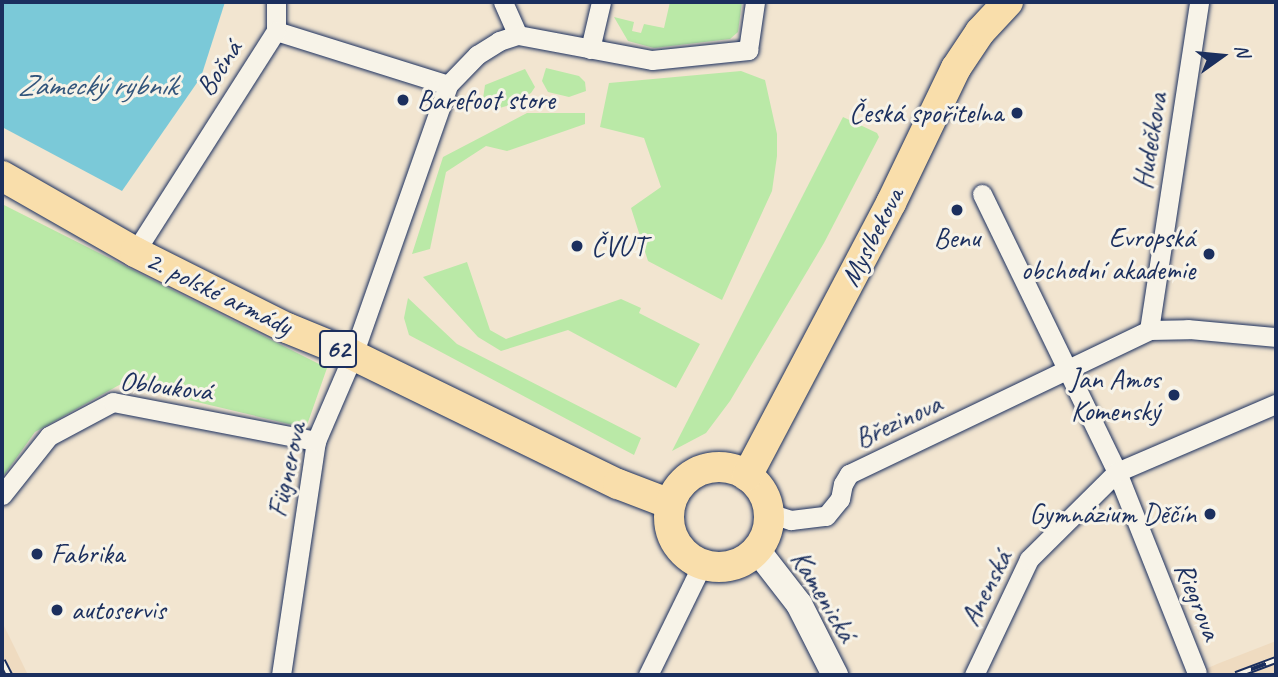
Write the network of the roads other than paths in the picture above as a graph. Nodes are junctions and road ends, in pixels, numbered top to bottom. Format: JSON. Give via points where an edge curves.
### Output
{"nodes":[{"id":1,"x":276,"y":2,"type":"edge"},
{"id":2,"x":503,"y":2,"type":"edge"},
{"id":3,"x":601,"y":2,"type":"edge"},
{"id":4,"x":755,"y":2,"type":"edge"},
{"id":5,"x":1199,"y":2,"type":"edge"},
{"id":6,"x":1006,"y":3,"type":"edge"},
{"id":7,"x":276,"y":31,"type":"junction"},
{"id":8,"x":519,"y":35,"type":"junction"},
{"id":9,"x":590,"y":49,"type":"junction"},
{"id":10,"x":448,"y":85,"type":"junction"},
{"id":11,"x":7,"y":179,"type":"edge"},
{"id":12,"x":982,"y":194,"type":"dead end"},
{"id":13,"x":135,"y":252,"type":"junction"},
{"id":14,"x":1149,"y":330,"type":"junction"},
{"id":15,"x":1276,"y":337,"type":"edge"},
{"id":16,"x":353,"y":355,"type":"junction"},
{"id":17,"x":1067,"y":371,"type":"junction"},
{"id":18,"x":1276,"y":404,"type":"edge"},
{"id":19,"x":316,"y":441,"type":"junction"},
{"id":20,"x":1117,"y":472,"type":"junction"},
{"id":21,"x":747,"y":476,"type":"junction"},
{"id":22,"x":2,"y":495,"type":"edge"},
{"id":23,"x":670,"y":505,"type":"junction"},
{"id":24,"x":769,"y":513,"type":"junction"},
{"id":25,"x":757,"y":550,"type":"junction"},
{"id":26,"x":702,"y":565,"type":"junction"},
{"id":27,"x":1196,"y":673,"type":"dead end"},
{"id":28,"x":281,"y":675,"type":"edge"},
{"id":29,"x":648,"y":675,"type":"edge"},
{"id":30,"x":835,"y":675,"type":"edge"},
{"id":31,"x":974,"y":675,"type":"edge"}],
"edges":[{"from":1,"to":7,"type":"street"},
{"from":2,"to":8,"type":"street"},
{"from":3,"to":9,"type":"street"},
{"from":4,"to":9,"type":"street","via":[[748,50],[652,60]]},
{"from":5,"to":14,"type":"street","name":"Hudečkova"},
{"from":6,"to":21,"type":"main road","name":"Myslbekova","via":[[956,68]]},
{"from":7,"to":10,"type":"street","name":"Bočná"},
{"from":7,"to":13,"type":"street","name":"Bočná"},
{"from":8,"to":9,"type":"street"},
{"from":8,"to":10,"type":"street","via":[[477,55]]},
{"from":10,"to":16,"type":"street","name":"Fügnerova"},
{"from":11,"to":13,"type":"main road","name":"2. polské armády","number":"62"},
{"from":12,"to":17,"type":"street","name":"Riegrova"},
{"from":13,"to":16,"type":"main road","name":"2. polské armády","number":"62","via":[[287,328]]},
{"from":14,"to":15,"type":"street"},
{"from":14,"to":17,"type":"street"},
{"from":16,"to":19,"type":"street","name":"Fügnerova"},
{"from":16,"to":23,"type":"main road","name":"2. polské armády","number":"62"},
{"from":17,"to":20,"type":"street","name":"Riegrova"},
{"from":17,"to":24,"type":"street","name":"Březinova","via":[[849,474],[840,499],[826,516],[791,520]]},
{"from":18,"to":20,"type":"street"},
{"from":19,"to":22,"type":"street","name":"Oblouková","via":[[113,402],[49,436]]},
{"from":19,"to":28,"type":"street","name":"Fügnerova"},
{"from":20,"to":27,"type":"street","name":"Riegrova"},
{"from":20,"to":31,"type":"street","name":"Anenská","via":[[1028,559]]},
{"from":21,"to":23,"type":"main road","via":[[725,467],[701,470],[681,483]]},
{"from":21,"to":24,"type":"main road","via":[[763,492]]},
{"from":23,"to":26,"type":"main road","via":[[670,530],[681,551]]},
{"from":24,"to":25,"type":"main road","via":[[767,533]]},
{"from":25,"to":26,"type":"main road","via":[[741,563],[722,568]]},
{"from":25,"to":30,"type":"street","name":"Kamenická","via":[[799,604]]},
{"from":26,"to":29,"type":"street"}]}
